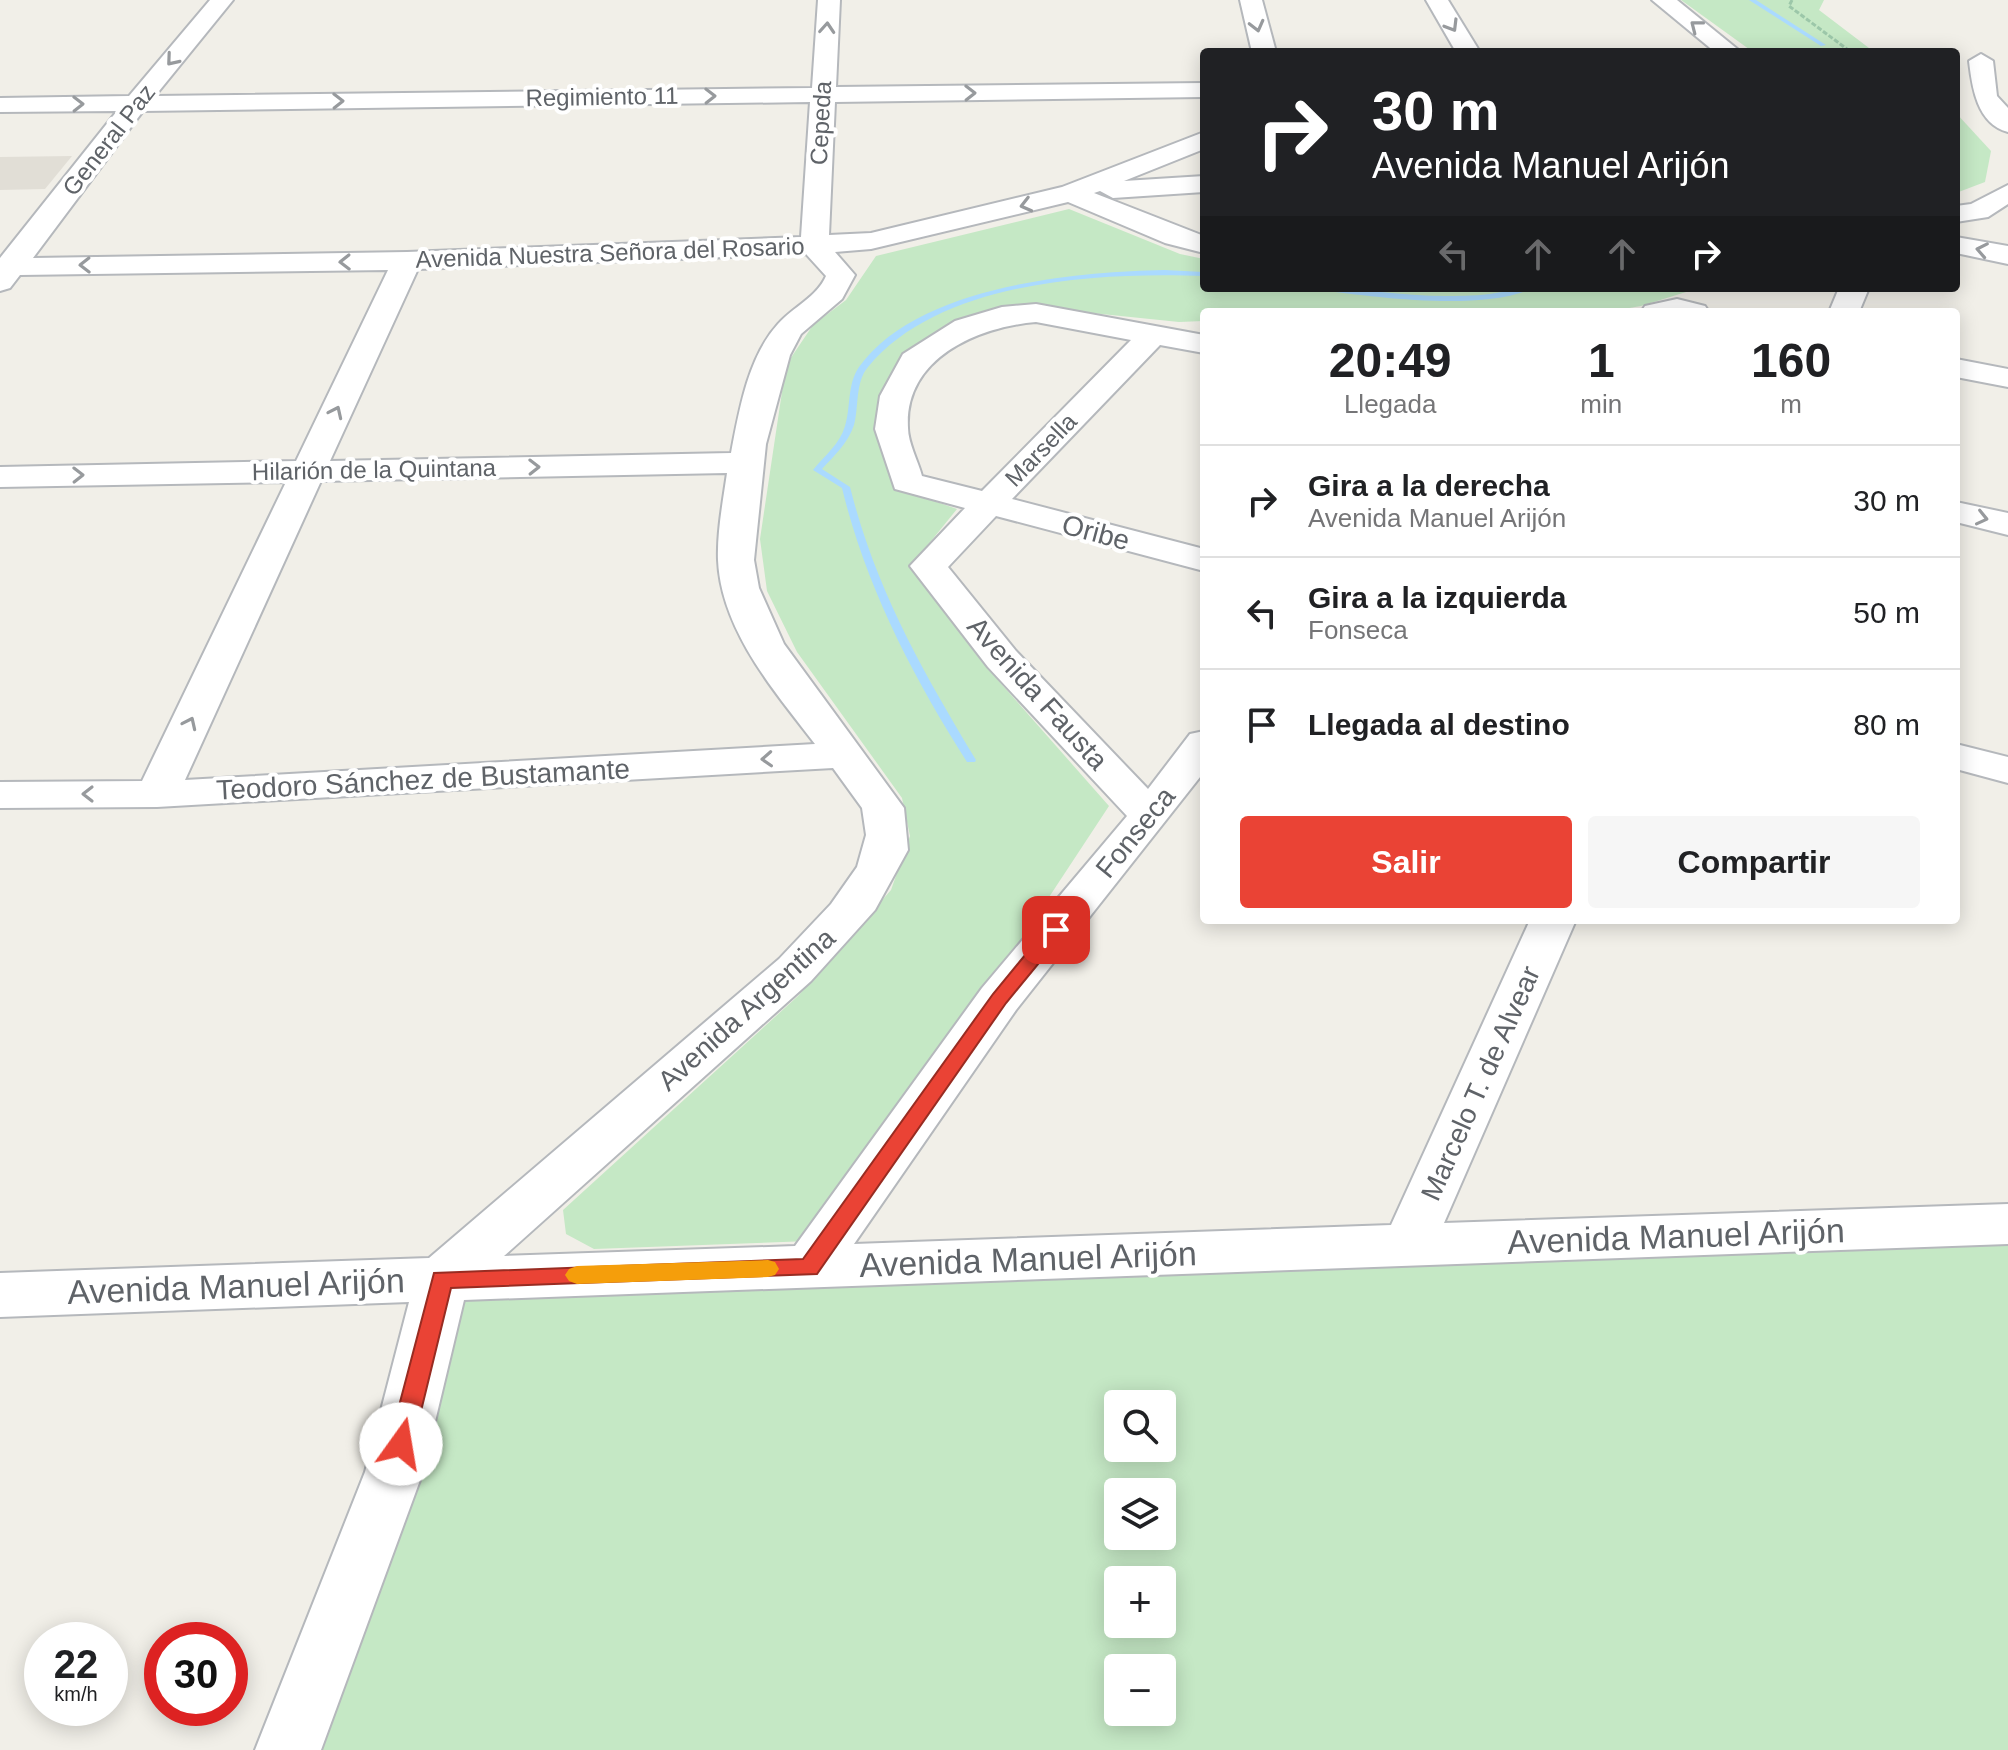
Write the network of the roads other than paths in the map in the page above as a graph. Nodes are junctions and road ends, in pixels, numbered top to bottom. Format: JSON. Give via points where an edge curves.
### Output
{"nodes":[{"id":1,"x":222,"y":0,"type":"edge"},
{"id":2,"x":829,"y":0,"type":"edge"},
{"id":3,"x":1251,"y":0,"type":"edge"},
{"id":4,"x":1437,"y":0,"type":"edge"},
{"id":5,"x":1663,"y":0,"type":"edge"},
{"id":6,"x":1263,"y":48,"type":"edge"},
{"id":7,"x":1466,"y":48,"type":"edge"},
{"id":8,"x":1724,"y":48,"type":"edge"},
{"id":9,"x":1960,"y":61,"type":"edge"},
{"id":10,"x":1981,"y":61,"type":"junction"},
{"id":11,"x":2008,"y":65,"type":"edge"},
{"id":12,"x":1200,"y":90,"type":"edge"},
{"id":13,"x":822,"y":95,"type":"junction"},
{"id":14,"x":136,"y":103,"type":"junction"},
{"id":15,"x":0,"y":105,"type":"edge"},
{"id":16,"x":2008,"y":124,"type":"edge"},
{"id":17,"x":1200,"y":142,"type":"edge"},
{"id":18,"x":1200,"y":184,"type":"edge"},
{"id":19,"x":1071,"y":193,"type":"junction"},
{"id":20,"x":2008,"y":193,"type":"edge"},
{"id":21,"x":1960,"y":213,"type":"edge"},
{"id":22,"x":1200,"y":244,"type":"edge"},
{"id":23,"x":814,"y":246,"type":"junction"},
{"id":24,"x":1960,"y":246,"type":"edge"},
{"id":25,"x":2008,"y":255,"type":"edge"},
{"id":26,"x":407,"y":261,"type":"junction"},
{"id":27,"x":4,"y":272,"type":"edge"},
{"id":28,"x":1155,"y":333,"type":"junction"},
{"id":29,"x":1200,"y":343,"type":"edge"},
{"id":30,"x":1960,"y":369,"type":"edge"},
{"id":31,"x":2008,"y":378,"type":"edge"},
{"id":32,"x":748,"y":463,"type":"junction"},
{"id":33,"x":308,"y":471,"type":"junction"},
{"id":34,"x":0,"y":477,"type":"edge"},
{"id":35,"x":988,"y":504,"type":"junction"},
{"id":36,"x":1960,"y":513,"type":"edge"},
{"id":37,"x":2008,"y":524,"type":"edge"},
{"id":38,"x":1200,"y":559,"type":"edge"},
{"id":39,"x":928,"y":566,"type":"joint"},
{"id":40,"x":1200,"y":748,"type":"edge"},
{"id":41,"x":845,"y":755,"type":"junction"},
{"id":42,"x":1960,"y":757,"type":"edge"},
{"id":43,"x":2008,"y":770,"type":"edge"},
{"id":44,"x":157,"y":794,"type":"junction"},
{"id":45,"x":0,"y":795,"type":"edge"},
{"id":46,"x":1150,"y":816,"type":"junction"},
{"id":47,"x":1551,"y":924,"type":"edge"},
{"id":48,"x":2008,"y":1224,"type":"edge"},
{"id":49,"x":1408,"y":1246,"type":"junction"},
{"id":50,"x":809,"y":1267,"type":"junction"},
{"id":51,"x":442,"y":1279,"type":"junction"},
{"id":52,"x":0,"y":1295,"type":"edge"},
{"id":53,"x":288,"y":1750,"type":"edge"}],
"edges":[{"from":1,"to":14,"type":"street","name":"General Paz","one_way":true},
{"from":13,"to":2,"type":"street","name":"Cepeda","one_way":true},
{"from":3,"to":6,"type":"street","one_way":true},
{"from":4,"to":7,"type":"street","one_way":true},
{"from":8,"to":5,"type":"street","one_way":true},
{"from":9,"to":10,"type":"street"},
{"from":10,"to":11,"type":"street"},
{"from":10,"to":16,"type":"street","via":[[1985,97]]},
{"from":13,"to":12,"type":"street","name":"Regimiento 11","one_way":true},
{"from":14,"to":13,"type":"street","name":"Regimiento 11","one_way":true},
{"from":13,"to":23,"type":"street","name":"Cepeda"},
{"from":15,"to":14,"type":"street","name":"Regimiento 11","one_way":true},
{"from":14,"to":27,"type":"street","name":"General Paz"},
{"from":17,"to":19,"type":"street","name":"Avenida Nuestra Señora del Rosario"},
{"from":18,"to":19,"type":"street"},
{"from":19,"to":22,"type":"street"},
{"from":19,"to":23,"type":"street","name":"Avenida Nuestra Señora del Rosario","one_way":true,"via":[[871,241]]},
{"from":20,"to":21,"type":"street","via":[[1978,211]]},
{"from":23,"to":26,"type":"street","name":"Avenida Nuestra Señora del Rosario"},
{"from":23,"to":32,"type":"street","name":"Avenida Argentina","via":[[841,275],[837,287],[785,334],[768,364]]},
{"from":25,"to":24,"type":"street","one_way":true},
{"from":26,"to":27,"type":"street","name":"Avenida Nuestra Señora del Rosario","one_way":true},
{"from":33,"to":26,"type":"street","one_way":true},
{"from":28,"to":29,"type":"street"},
{"from":28,"to":35,"type":"street","name":"Marsella"},
{"from":28,"to":35,"type":"street","via":[[1036,313],[1002,316],[966,327],[914,361],[896,396],[891,429],[907,482]]},
{"from":30,"to":31,"type":"street"},
{"from":33,"to":32,"type":"street","name":"Hilarión de la Quintana","one_way":true},
{"from":32,"to":41,"type":"street","name":"Avenida Argentina","via":[[736,562],[746,603],[769,651]]},
{"from":34,"to":33,"type":"street","name":"Hilarión de la Quintana","one_way":true},
{"from":44,"to":33,"type":"street","one_way":true},
{"from":35,"to":38,"type":"street","name":"Oribe"},
{"from":35,"to":39,"type":"street","name":"Marsella"},
{"from":36,"to":37,"type":"street","one_way":true},
{"from":39,"to":46,"type":"street","name":"Avenida Fausta","via":[[1002,659]]},
{"from":40,"to":46,"type":"street","name":"Fonseca"},
{"from":41,"to":44,"type":"street","name":"Teodoro Sánchez de Bustamante","one_way":true},
{"from":41,"to":51,"type":"street","name":"Avenida Argentina","via":[[885,810],[887,848],[842,920],[795,970]]},
{"from":42,"to":43,"type":"street"},
{"from":44,"to":45,"type":"street","name":"Teodoro Sánchez de Bustamante","one_way":true},
{"from":46,"to":50,"type":"street","name":"Fonseca","via":[[999,999]]},
{"from":47,"to":49,"type":"street","name":"Marcelo T. de Alvear"},
{"from":48,"to":49,"type":"street","name":"Avenida Manuel Arijón"},
{"from":49,"to":50,"type":"street","name":"Avenida Manuel Arijón"},
{"from":50,"to":51,"type":"street","name":"Avenida Manuel Arijón"},
{"from":51,"to":52,"type":"street","name":"Avenida Manuel Arijón"},
{"from":51,"to":53,"type":"street","via":[[394,1472]]}]}
